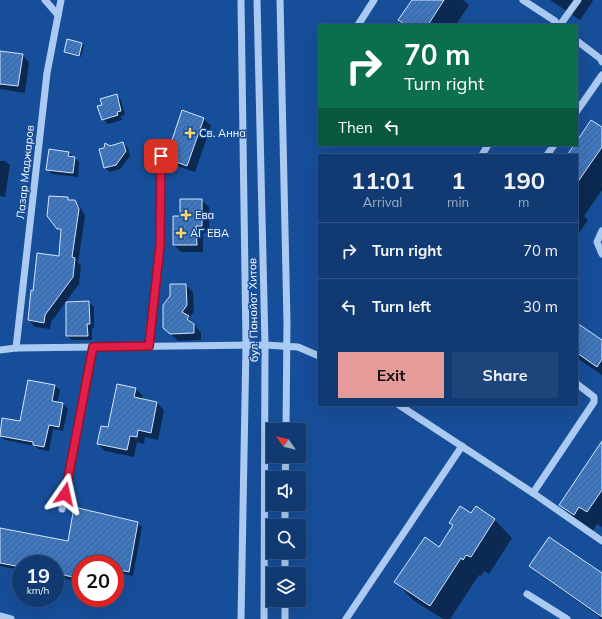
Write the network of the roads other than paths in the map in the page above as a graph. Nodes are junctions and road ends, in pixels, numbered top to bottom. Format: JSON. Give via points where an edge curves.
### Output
{"nodes":[{"id":1,"x":45,"y":0,"type":"edge"},
{"id":2,"x":61,"y":0,"type":"edge"},
{"id":3,"x":241,"y":0,"type":"edge"},
{"id":4,"x":257,"y":0,"type":"edge"},
{"id":5,"x":280,"y":0,"type":"edge"},
{"id":6,"x":374,"y":0,"type":"edge"},
{"id":7,"x":523,"y":0,"type":"edge"},
{"id":8,"x":578,"y":0,"type":"edge"},
{"id":9,"x":58,"y":15,"type":"junction"},
{"id":10,"x":359,"y":24,"type":"edge"},
{"id":11,"x":556,"y":24,"type":"edge"},
{"id":12,"x":561,"y":24,"type":"edge"},
{"id":13,"x":578,"y":42,"type":"edge"},
{"id":14,"x":602,"y":62,"type":"edge"},
{"id":15,"x":602,"y":75,"type":"edge"},
{"id":16,"x":578,"y":110,"type":"edge"},
{"id":17,"x":161,"y":156,"type":"dead end"},
{"id":18,"x":602,"y":231,"type":"edge"},
{"id":19,"x":602,"y":254,"type":"edge"},
{"id":20,"x":246,"y":344,"type":"junction"},
{"id":21,"x":265,"y":344,"type":"junction"},
{"id":22,"x":286,"y":345,"type":"junction"},
{"id":23,"x":149,"y":346,"type":"junction"},
{"id":24,"x":93,"y":347,"type":"junction"},
{"id":25,"x":16,"y":348,"type":"junction"},
{"id":26,"x":0,"y":350,"type":"edge"},
{"id":27,"x":318,"y":356,"type":"edge"},
{"id":28,"x":578,"y":385,"type":"edge"},
{"id":29,"x":401,"y":406,"type":"edge"},
{"id":30,"x":286,"y":423,"type":"edge"},
{"id":31,"x":462,"y":446,"type":"junction"},
{"id":32,"x":533,"y":493,"type":"junction"},
{"id":33,"x":62,"y":509,"type":"dead end"},
{"id":34,"x":602,"y":541,"type":"edge"},
{"id":35,"x":527,"y":594,"type":"dead end"},
{"id":36,"x":285,"y":607,"type":"edge"},
{"id":37,"x":0,"y":616,"type":"edge"},
{"id":38,"x":12,"y":619,"type":"edge"},
{"id":39,"x":241,"y":619,"type":"edge"},
{"id":40,"x":264,"y":619,"type":"edge"},
{"id":41,"x":285,"y":619,"type":"edge"},
{"id":42,"x":346,"y":619,"type":"edge"},
{"id":43,"x":566,"y":619,"type":"edge"}],
"edges":[{"from":1,"to":9,"type":"street"},
{"from":2,"to":9,"type":"street","name":"Лазар Маджаров"},
{"from":3,"to":20,"type":"street"},
{"from":4,"to":21,"type":"street","name":"бул. Панайот Хитов"},
{"from":5,"to":22,"type":"street"},
{"from":6,"to":10,"type":"street"},
{"from":7,"to":11,"type":"street"},
{"from":8,"to":12,"type":"street"},
{"from":9,"to":25,"type":"street","name":"Лазар Маджаров","via":[[47,73]]},
{"from":13,"to":14,"type":"street"},
{"from":15,"to":16,"type":"street"},
{"from":17,"to":23,"type":"street","via":[[160,245]]},
{"from":18,"to":19,"type":"street","via":[[598,242]]},
{"from":20,"to":21,"type":"street"},
{"from":20,"to":23,"type":"street"},
{"from":20,"to":39,"type":"street"},
{"from":21,"to":22,"type":"street"},
{"from":21,"to":40,"type":"street","name":"бул. Панайот Хитов"},
{"from":22,"to":27,"type":"street"},
{"from":22,"to":30,"type":"street"},
{"from":23,"to":24,"type":"street"},
{"from":24,"to":25,"type":"street"},
{"from":24,"to":33,"type":"street"},
{"from":25,"to":26,"type":"street"},
{"from":28,"to":32,"type":"street","via":[[594,397],[594,402]]},
{"from":29,"to":31,"type":"street"},
{"from":31,"to":32,"type":"street"},
{"from":31,"to":42,"type":"street"},
{"from":32,"to":34,"type":"street"},
{"from":35,"to":43,"type":"street"},
{"from":36,"to":41,"type":"street"},
{"from":37,"to":38,"type":"street"}]}
